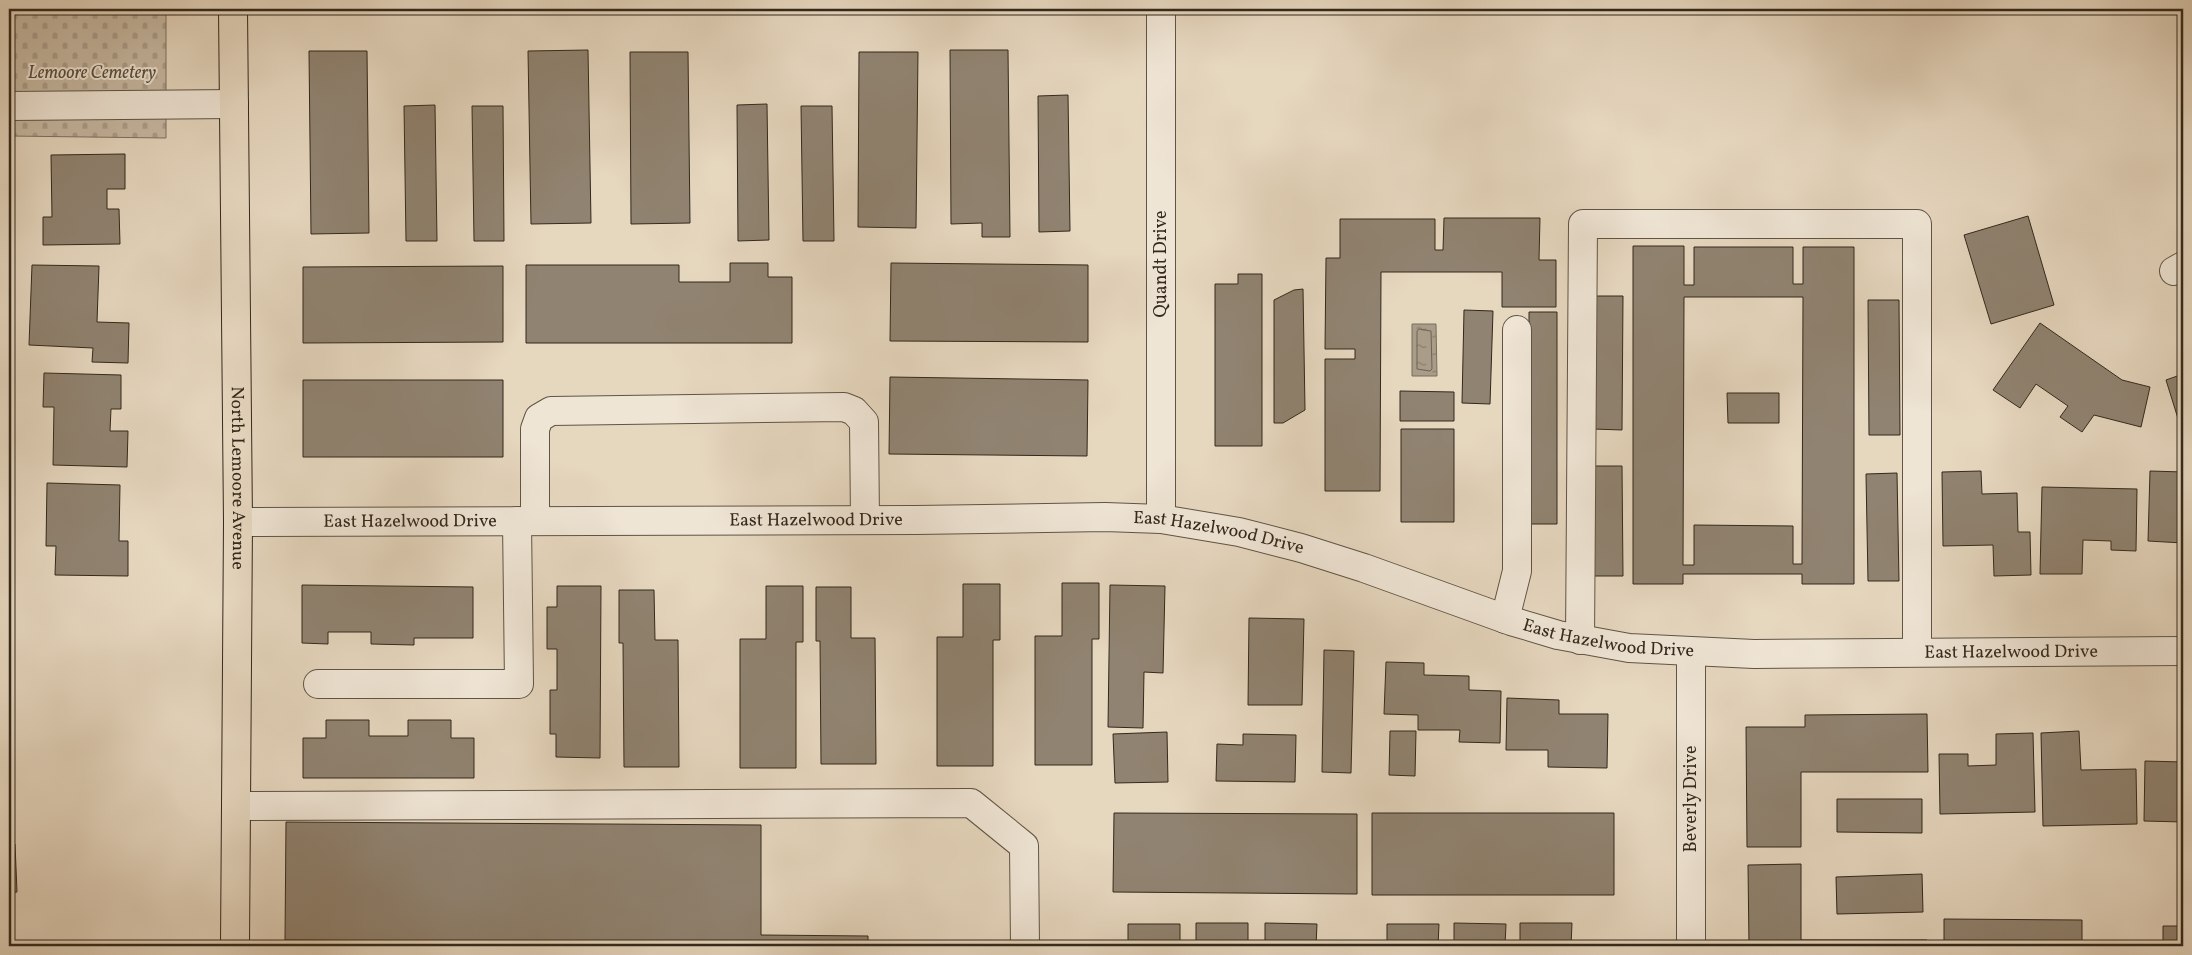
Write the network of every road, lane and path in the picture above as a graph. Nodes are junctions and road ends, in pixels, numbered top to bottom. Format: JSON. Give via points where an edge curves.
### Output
{"nodes":[{"id":1,"x":232,"y":9,"type":"edge"},
{"id":2,"x":1161,"y":9,"type":"edge"},
{"id":3,"x":234,"y":104,"type":"junction"},
{"id":4,"x":9,"y":106,"type":"edge"},
{"id":5,"x":1517,"y":330,"type":"dead end"},
{"id":6,"x":1161,"y":519,"type":"junction"},
{"id":7,"x":865,"y":520,"type":"junction"},
{"id":8,"x":526,"y":521,"type":"junction"},
{"id":9,"x":238,"y":522,"type":"junction"},
{"id":10,"x":1505,"y":619,"type":"junction"},
{"id":11,"x":1580,"y":640,"type":"junction"},
{"id":12,"x":2183,"y":651,"type":"edge"},
{"id":13,"x":1692,"y":652,"type":"junction"},
{"id":14,"x":1917,"y":652,"type":"junction"},
{"id":15,"x":318,"y":684,"type":"dead end"},
{"id":16,"x":236,"y":806,"type":"junction"},
{"id":17,"x":236,"y":946,"type":"edge"},
{"id":18,"x":1025,"y":946,"type":"edge"},
{"id":19,"x":1691,"y":946,"type":"edge"}],
"edges":[{"from":1,"to":3,"type":"main road","name":"North Lemoore Avenue"},
{"from":2,"to":6,"type":"street","name":"Quandt Drive"},
{"from":3,"to":4,"type":"street"},
{"from":3,"to":9,"type":"main road","name":"North Lemoore Avenue"},
{"from":5,"to":10,"type":"street","via":[[1517,571]]},
{"from":6,"to":7,"type":"street","name":"East Hazelwood Drive"},
{"from":6,"to":10,"type":"street","name":"East Hazelwood Drive","via":[[1239,532],[1302,548]]},
{"from":7,"to":8,"type":"street","name":"East Hazelwood Drive"},
{"from":7,"to":8,"type":"street","via":[[864,422],[854,411],[844,407],[551,412],[540,418],[535,429]]},
{"from":8,"to":9,"type":"street","name":"East Hazelwood Drive"},
{"from":8,"to":15,"type":"street","via":[[519,684]]},
{"from":9,"to":16,"type":"main road","name":"North Lemoore Avenue"},
{"from":10,"to":11,"type":"street","name":"East Hazelwood Drive"},
{"from":11,"to":13,"type":"street","name":"East Hazelwood Drive","via":[[1629,648]]},
{"from":11,"to":14,"type":"street","via":[[1583,224],[1917,224]]},
{"from":12,"to":14,"type":"street","name":"East Hazelwood Drive"},
{"from":13,"to":14,"type":"street","name":"East Hazelwood Drive"},
{"from":13,"to":19,"type":"street","name":"Beverly Drive"},
{"from":16,"to":17,"type":"main road","name":"North Lemoore Avenue"},
{"from":16,"to":18,"type":"street","via":[[971,804],[1024,846]]}]}
